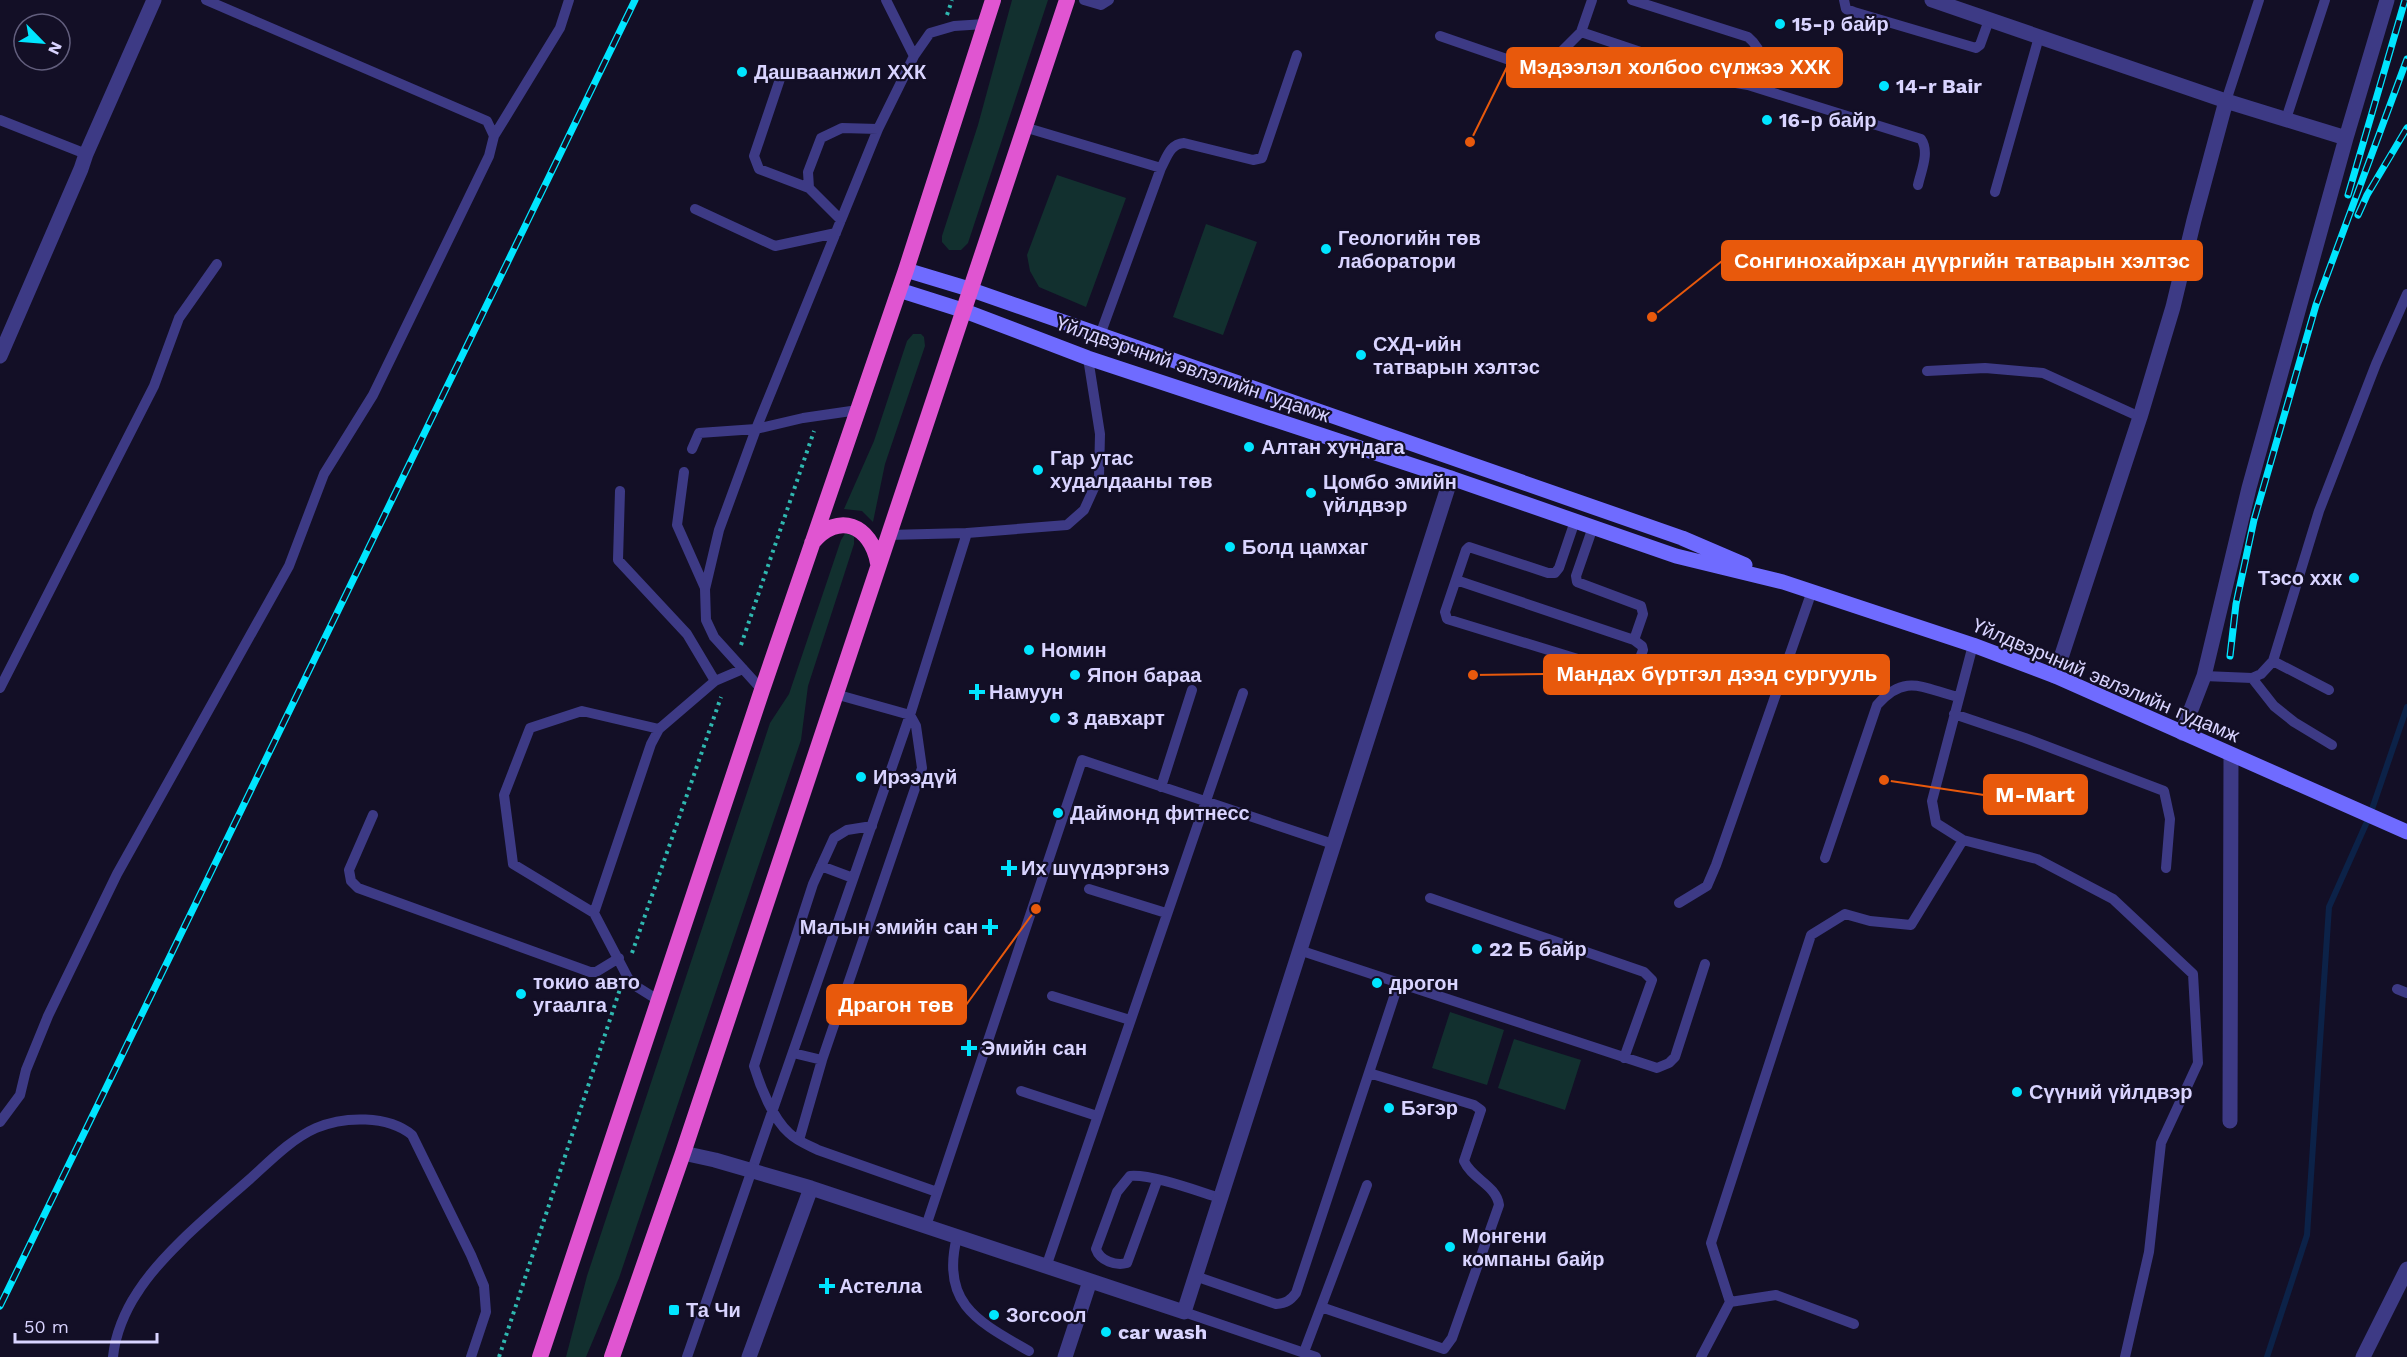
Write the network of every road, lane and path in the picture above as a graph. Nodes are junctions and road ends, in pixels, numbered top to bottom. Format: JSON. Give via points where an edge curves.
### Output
{"nodes":[{"id":1,"x":154,"y":0,"type":"edge"},
{"id":2,"x":206,"y":0,"type":"edge"},
{"id":3,"x":569,"y":0,"type":"edge"},
{"id":4,"x":885,"y":0,"type":"edge"},
{"id":5,"x":993,"y":0,"type":"edge"},
{"id":6,"x":1067,"y":0,"type":"edge"},
{"id":7,"x":1084,"y":0,"type":"edge"},
{"id":8,"x":1109,"y":0,"type":"edge"},
{"id":9,"x":1592,"y":0,"type":"edge"},
{"id":10,"x":1632,"y":0,"type":"edge"},
{"id":11,"x":1844,"y":0,"type":"edge"},
{"id":12,"x":1932,"y":0,"type":"edge"},
{"id":13,"x":2259,"y":0,"type":"edge"},
{"id":14,"x":2325,"y":0,"type":"edge"},
{"id":15,"x":2387,"y":0,"type":"edge"},
{"id":16,"x":1989,"y":20,"type":"junction"},
{"id":17,"x":986,"y":24,"type":"junction"},
{"id":18,"x":1581,"y":32,"type":"junction"},
{"id":19,"x":1440,"y":36,"type":"dead end"},
{"id":20,"x":2039,"y":37,"type":"junction"},
{"id":21,"x":1297,"y":55,"type":"dead end"},
{"id":22,"x":914,"y":56,"type":"junction"},
{"id":23,"x":780,"y":79,"type":"dead end"},
{"id":24,"x":1748,"y":86,"type":"junction"},
{"id":25,"x":2226,"y":101,"type":"junction"},
{"id":26,"x":2286,"y":119,"type":"junction"},
{"id":27,"x":0,"y":120,"type":"edge"},
{"id":28,"x":1024,"y":127,"type":"junction"},
{"id":29,"x":878,"y":129,"type":"junction"},
{"id":30,"x":494,"y":136,"type":"junction"},
{"id":31,"x":2346,"y":138,"type":"junction"},
{"id":32,"x":86,"y":154,"type":"junction"},
{"id":33,"x":1161,"y":168,"type":"junction"},
{"id":34,"x":1918,"y":185,"type":"dead end"},
{"id":35,"x":809,"y":188,"type":"junction"},
{"id":36,"x":1995,"y":192,"type":"dead end"},
{"id":37,"x":695,"y":209,"type":"dead end"},
{"id":38,"x":841,"y":220,"type":"junction"},
{"id":39,"x":836,"y":233,"type":"junction"},
{"id":40,"x":217,"y":264,"type":"dead end"},
{"id":41,"x":906,"y":270,"type":"junction"},
{"id":42,"x":969,"y":289,"type":"junction"},
{"id":43,"x":899,"y":290,"type":"junction"},
{"id":44,"x":2407,"y":294,"type":"edge"},
{"id":45,"x":962,"y":310,"type":"junction"},
{"id":46,"x":1100,"y":335,"type":"junction"},
{"id":47,"x":0,"y":356,"type":"edge"},
{"id":48,"x":1088,"y":358,"type":"junction"},
{"id":49,"x":1927,"y":370,"type":"dead end"},
{"id":50,"x":858,"y":410,"type":"junction"},
{"id":51,"x":819,"y":416,"type":"junction"},
{"id":52,"x":2140,"y":417,"type":"junction"},
{"id":53,"x":756,"y":429,"type":"junction"},
{"id":54,"x":692,"y":449,"type":"dead end"},
{"id":55,"x":684,"y":472,"type":"dead end"},
{"id":56,"x":1450,"y":478,"type":"junction"},
{"id":57,"x":621,"y":491,"type":"dead end"},
{"id":58,"x":1575,"y":521,"type":"junction"},
{"id":59,"x":1593,"y":527,"type":"junction"},
{"id":60,"x":967,"y":533,"type":"junction"},
{"id":61,"x":888,"y":535,"type":"junction"},
{"id":62,"x":811,"y":545,"type":"junction"},
{"id":63,"x":878,"y":564,"type":"junction"},
{"id":64,"x":1456,"y":580,"type":"junction"},
{"id":65,"x":1783,"y":582,"type":"junction"},
{"id":66,"x":705,"y":588,"type":"junction"},
{"id":67,"x":1812,"y":591,"type":"junction"},
{"id":68,"x":1634,"y":640,"type":"junction"},
{"id":69,"x":1973,"y":645,"type":"junction"},
{"id":70,"x":735,"y":660,"type":"junction"},
{"id":71,"x":2273,"y":661,"type":"junction"},
{"id":72,"x":743,"y":669,"type":"junction"},
{"id":73,"x":729,"y":675,"type":"junction"},
{"id":74,"x":2055,"y":676,"type":"junction"},
{"id":75,"x":2204,"y":676,"type":"junction"},
{"id":76,"x":2252,"y":678,"type":"junction"},
{"id":77,"x":715,"y":681,"type":"junction"},
{"id":78,"x":0,"y":688,"type":"edge"},
{"id":79,"x":762,"y":690,"type":"junction"},
{"id":80,"x":1192,"y":690,"type":"dead end"},
{"id":81,"x":2328,"y":690,"type":"dead end"},
{"id":82,"x":1243,"y":693,"type":"dead end"},
{"id":83,"x":835,"y":694,"type":"junction"},
{"id":84,"x":1958,"y":697,"type":"junction"},
{"id":85,"x":1954,"y":714,"type":"junction"},
{"id":86,"x":910,"y":716,"type":"junction"},
{"id":87,"x":659,"y":729,"type":"junction"},
{"id":88,"x":2182,"y":733,"type":"junction"},
{"id":89,"x":2332,"y":745,"type":"dead end"},
{"id":90,"x":2231,"y":755,"type":"junction"},
{"id":91,"x":1161,"y":787,"type":"junction"},
{"id":92,"x":1204,"y":801,"type":"junction"},
{"id":93,"x":373,"y":815,"type":"dead end"},
{"id":94,"x":872,"y":826,"type":"junction"},
{"id":95,"x":2400,"y":829,"type":"edge"},
{"id":96,"x":1964,"y":840,"type":"junction"},
{"id":97,"x":1333,"y":844,"type":"junction"},
{"id":98,"x":1825,"y":858,"type":"dead end"},
{"id":99,"x":821,"y":866,"type":"junction"},
{"id":100,"x":2166,"y":868,"type":"dead end"},
{"id":101,"x":853,"y":878,"type":"junction"},
{"id":102,"x":1089,"y":889,"type":"dead end"},
{"id":103,"x":1430,"y":898,"type":"dead end"},
{"id":104,"x":1679,"y":903,"type":"dead end"},
{"id":105,"x":594,"y":913,"type":"junction"},
{"id":106,"x":1166,"y":914,"type":"junction"},
{"id":107,"x":1299,"y":950,"type":"junction"},
{"id":108,"x":619,"y":958,"type":"junction"},
{"id":109,"x":1705,"y":964,"type":"dead end"},
{"id":110,"x":626,"y":972,"type":"junction"},
{"id":111,"x":1399,"y":982,"type":"junction"},
{"id":112,"x":1052,"y":996,"type":"dead end"},
{"id":113,"x":658,"y":1000,"type":"junction"},
{"id":114,"x":1130,"y":1020,"type":"junction"},
{"id":115,"x":793,"y":1053,"type":"junction"},
{"id":116,"x":1624,"y":1058,"type":"junction"},
{"id":117,"x":822,"y":1060,"type":"junction"},
{"id":118,"x":1369,"y":1073,"type":"junction"},
{"id":119,"x":1021,"y":1091,"type":"dead end"},
{"id":120,"x":773,"y":1111,"type":"junction"},
{"id":121,"x":1097,"y":1116,"type":"junction"},
{"id":122,"x":2230,"y":1121,"type":"dead end"},
{"id":123,"x":0,"y":1122,"type":"edge"},
{"id":124,"x":799,"y":1140,"type":"junction"},
{"id":125,"x":683,"y":1153,"type":"junction"},
{"id":126,"x":752,"y":1171,"type":"junction"},
{"id":127,"x":1156,"y":1180,"type":"junction"},
{"id":128,"x":1367,"y":1185,"type":"dead end"},
{"id":129,"x":811,"y":1188,"type":"junction"},
{"id":130,"x":938,"y":1192,"type":"junction"},
{"id":131,"x":1220,"y":1198,"type":"junction"},
{"id":132,"x":926,"y":1227,"type":"junction"},
{"id":133,"x":957,"y":1237,"type":"junction"},
{"id":134,"x":1046,"y":1267,"type":"junction"},
{"id":135,"x":2407,"y":1269,"type":"edge"},
{"id":136,"x":1195,"y":1276,"type":"junction"},
{"id":137,"x":1090,"y":1281,"type":"junction"},
{"id":138,"x":1730,"y":1302,"type":"junction"},
{"id":139,"x":1322,"y":1307,"type":"junction"},
{"id":140,"x":1184,"y":1312,"type":"junction"},
{"id":141,"x":1854,"y":1324,"type":"dead end"},
{"id":142,"x":1029,"y":1351,"type":"dead end"},
{"id":143,"x":1304,"y":1352,"type":"junction"},
{"id":144,"x":113,"y":1357,"type":"edge"},
{"id":145,"x":471,"y":1357,"type":"edge"},
{"id":146,"x":499,"y":1357,"type":"edge"},
{"id":147,"x":540,"y":1357,"type":"edge"},
{"id":148,"x":612,"y":1357,"type":"edge"},
{"id":149,"x":687,"y":1357,"type":"edge"},
{"id":150,"x":749,"y":1357,"type":"edge"},
{"id":151,"x":1065,"y":1357,"type":"edge"},
{"id":152,"x":1316,"y":1357,"type":"edge"},
{"id":153,"x":1701,"y":1357,"type":"edge"},
{"id":154,"x":2125,"y":1357,"type":"edge"},
{"id":155,"x":2363,"y":1357,"type":"edge"}],
"edges":[{"from":1,"to":32,"type":"street"},
{"from":2,"to":30,"type":"lane","via":[[487,121]]},
{"from":3,"to":30,"type":"lane","via":[[560,28]]},
{"from":4,"to":22,"type":"lane"},
{"from":5,"to":17,"type":"highway"},
{"from":6,"to":28,"type":"highway"},
{"from":7,"to":8,"type":"lane","via":[[1101,5]]},
{"from":9,"to":18,"type":"lane"},
{"from":10,"to":24,"type":"lane","via":[[1748,37],[1762,57]]},
{"from":11,"to":16,"type":"lane","via":[[1846,9],[1854,12],[1976,48]]},
{"from":12,"to":16,"type":"street"},
{"from":13,"to":25,"type":"lane"},
{"from":14,"to":26,"type":"lane"},
{"from":15,"to":31,"type":"street"},
{"from":16,"to":20,"type":"street"},
{"from":17,"to":22,"type":"lane","via":[[954,26],[930,33]]},
{"from":17,"to":41,"type":"highway"},
{"from":18,"to":19,"type":"lane","via":[[1544,64],[1524,65]]},
{"from":18,"to":24,"type":"lane"},
{"from":20,"to":25,"type":"street"},
{"from":20,"to":36,"type":"lane"},
{"from":21,"to":33,"type":"lane","via":[[1262,158],[1253,160],[1185,143],[1172,148]]},
{"from":22,"to":29,"type":"lane"},
{"from":23,"to":35,"type":"lane","via":[[754,156],[759,169]]},
{"from":24,"to":34,"type":"lane","via":[[1921,140],[1925,153]]},
{"from":25,"to":26,"type":"street"},
{"from":25,"to":52,"type":"street"},
{"from":26,"to":31,"type":"street"},
{"from":27,"to":32,"type":"lane"},
{"from":28,"to":33,"type":"lane"},
{"from":28,"to":42,"type":"highway"},
{"from":29,"to":35,"type":"lane","via":[[842,128],[821,138],[808,172]]},
{"from":29,"to":38,"type":"lane"},
{"from":30,"to":123,"type":"lane","via":[[489,156],[373,395],[324,474],[289,566],[117,874],[48,1016],[20,1095]]},
{"from":31,"to":75,"type":"street","via":[[2249,488]]},
{"from":32,"to":47,"type":"street"},
{"from":33,"to":46,"type":"lane"},
{"from":35,"to":38,"type":"lane"},
{"from":37,"to":39,"type":"lane","via":[[775,246]]},
{"from":38,"to":39,"type":"lane"},
{"from":39,"to":53,"type":"lane"},
{"from":40,"to":78,"type":"lane","via":[[179,318],[154,386]]},
{"from":41,"to":42,"type":"main road","name":"Үйлдвэрчний эвлэлийн гудамж"},
{"from":41,"to":43,"type":"highway"},
{"from":42,"to":45,"type":"highway"},
{"from":42,"to":46,"type":"main road","name":"Үйлдвэрчний эвлэлийн гудамж"},
{"from":43,"to":45,"type":"main road","name":"Үйлдвэрчний эвлэлийн гудамж"},
{"from":43,"to":50,"type":"highway"},
{"from":44,"to":71,"type":"lane","via":[[2319,511]]},
{"from":45,"to":48,"type":"main road","name":"Үйлдвэрчний эвлэлийн гудамж"},
{"from":45,"to":61,"type":"highway"},
{"from":46,"to":65,"type":"main road","name":"Үйлдвэрчний эвлэлийн гудамж","via":[[1682,538]]},
{"from":48,"to":56,"type":"main road","name":"Үйлдвэрчний эвлэлийн гудамж"},
{"from":48,"to":60,"type":"lane","via":[[1100,434],[1098,477],[1084,510],[1067,525]]},
{"from":49,"to":52,"type":"lane","via":[[1985,368],[2043,373]]},
{"from":50,"to":51,"type":"lane"},
{"from":50,"to":62,"type":"highway"},
{"from":51,"to":53,"type":"lane"},
{"from":51,"to":70,"type":"path"},
{"from":52,"to":74,"type":"street"},
{"from":53,"to":54,"type":"lane","via":[[699,433]]},
{"from":53,"to":66,"type":"lane","via":[[718,530]]},
{"from":55,"to":66,"type":"lane","via":[[677,525]]},
{"from":56,"to":58,"type":"main road","name":"Үйлдвэрчний эвлэлийн гудамж"},
{"from":56,"to":97,"type":"street"},
{"from":57,"to":77,"type":"lane","via":[[618,560],[687,634]]},
{"from":58,"to":59,"type":"main road","name":"Үйлдвэрчний эвлэлийн гудамж"},
{"from":58,"to":64,"type":"lane","via":[[1555,573],[1469,547]]},
{"from":59,"to":65,"type":"main road","name":"Үйлдвэрчний эвлэлийн гудамж","via":[[1676,556]]},
{"from":59,"to":68,"type":"lane","via":[[1577,582],[1641,606],[1643,614]]},
{"from":60,"to":61,"type":"lane"},
{"from":60,"to":86,"type":"lane"},
{"from":61,"to":63,"type":"highway"},
{"from":62,"to":63,"type":"highway","via":[[821,532],[835,526],[851,526],[875,546]]},
{"from":62,"to":79,"type":"highway"},
{"from":63,"to":83,"type":"highway"},
{"from":64,"to":68,"type":"lane"},
{"from":64,"to":68,"type":"lane","via":[[1445,612],[1447,619],[1629,676],[1633,676],[1643,650]]},
{"from":65,"to":67,"type":"main road","name":"Үйлдвэрчний эвлэлийн гудамж"},
{"from":66,"to":70,"type":"lane","via":[[706,620],[714,637]]},
{"from":67,"to":69,"type":"main road","name":"Үйлдвэрчний эвлэлийн гудамж"},
{"from":67,"to":104,"type":"lane","via":[[1716,865],[1707,886]]},
{"from":69,"to":74,"type":"main road","name":"Үйлдвэрчний эвлэлийн гудамж"},
{"from":69,"to":84,"type":"lane"},
{"from":70,"to":72,"type":"lane"},
{"from":71,"to":76,"type":"lane"},
{"from":71,"to":81,"type":"lane"},
{"from":72,"to":73,"type":"lane"},
{"from":72,"to":79,"type":"lane"},
{"from":73,"to":77,"type":"lane"},
{"from":73,"to":110,"type":"path"},
{"from":74,"to":88,"type":"main road","name":"Үйлдвэрчний эвлэлийн гудамж"},
{"from":75,"to":76,"type":"lane"},
{"from":75,"to":88,"type":"street"},
{"from":76,"to":89,"type":"lane","via":[[2274,706]]},
{"from":77,"to":87,"type":"lane"},
{"from":79,"to":113,"type":"highway"},
{"from":80,"to":91,"type":"lane"},
{"from":82,"to":92,"type":"lane"},
{"from":83,"to":86,"type":"lane"},
{"from":83,"to":125,"type":"highway"},
{"from":84,"to":85,"type":"lane"},
{"from":84,"to":98,"type":"lane","via":[[1901,685],[1877,705]]},
{"from":85,"to":96,"type":"lane","via":[[1932,801],[1936,823]]},
{"from":85,"to":100,"type":"lane","via":[[2164,791],[2170,819]]},
{"from":86,"to":94,"type":"lane"},
{"from":86,"to":117,"type":"lane","via":[[916,726],[922,768]]},
{"from":87,"to":105,"type":"lane"},
{"from":87,"to":105,"type":"lane","via":[[582,711],[530,728],[504,795],[513,864]]},
{"from":88,"to":90,"type":"main road","name":"Үйлдвэрчний эвлэлийн гудамж"},
{"from":90,"to":95,"type":"main road","name":"Үйлдвэрчний эвлэлийн гудамж"},
{"from":90,"to":122,"type":"street"},
{"from":91,"to":92,"type":"lane"},
{"from":91,"to":130,"type":"lane","via":[[1082,760]]},
{"from":92,"to":97,"type":"lane"},
{"from":92,"to":106,"type":"lane"},
{"from":93,"to":108,"type":"lane","via":[[349,870],[351,881],[358,888],[590,972]]},
{"from":94,"to":99,"type":"lane","via":[[847,830],[834,838]]},
{"from":94,"to":101,"type":"lane"},
{"from":96,"to":138,"type":"lane","via":[[1911,925],[1845,914],[1811,935],[1711,1243]]},
{"from":96,"to":154,"type":"lane","via":[[2037,859],[2113,899],[2193,974],[2198,1063],[2161,1143],[2149,1252]]},
{"from":97,"to":107,"type":"street"},
{"from":99,"to":101,"type":"lane"},
{"from":99,"to":120,"type":"lane","via":[[754,1066]]},
{"from":101,"to":115,"type":"lane"},
{"from":102,"to":106,"type":"lane"},
{"from":103,"to":116,"type":"lane","via":[[1644,972],[1652,980]]},
{"from":105,"to":108,"type":"lane"},
{"from":106,"to":114,"type":"lane"},
{"from":107,"to":111,"type":"lane"},
{"from":107,"to":131,"type":"street"},
{"from":108,"to":110,"type":"lane"},
{"from":109,"to":116,"type":"lane","via":[[1675,1057],[1657,1068]]},
{"from":110,"to":113,"type":"lane","via":[[634,985]]},
{"from":110,"to":146,"type":"path"},
{"from":111,"to":116,"type":"lane"},
{"from":111,"to":118,"type":"lane"},
{"from":112,"to":114,"type":"lane"},
{"from":113,"to":147,"type":"highway"},
{"from":114,"to":121,"type":"lane"},
{"from":115,"to":117,"type":"lane"},
{"from":115,"to":120,"type":"lane"},
{"from":117,"to":124,"type":"lane"},
{"from":118,"to":136,"type":"lane","via":[[1292,1298],[1285,1304],[1276,1304]]},
{"from":118,"to":139,"type":"lane","via":[[1479,1107],[1464,1161],[1495,1192],[1499,1205],[1452,1338],[1444,1349]]},
{"from":119,"to":121,"type":"lane"},
{"from":120,"to":124,"type":"lane","via":[[787,1132]]},
{"from":120,"to":126,"type":"lane"},
{"from":121,"to":134,"type":"lane"},
{"from":124,"to":130,"type":"lane"},
{"from":125,"to":126,"type":"street"},
{"from":125,"to":148,"type":"highway"},
{"from":126,"to":129,"type":"street"},
{"from":126,"to":149,"type":"lane"},
{"from":127,"to":127,"type":"lane","via":[[1126,1263],[1100,1257],[1096,1250],[1123,1182],[1130,1176]]},
{"from":127,"to":131,"type":"lane"},
{"from":128,"to":139,"type":"lane"},
{"from":129,"to":132,"type":"street"},
{"from":129,"to":150,"type":"street"},
{"from":130,"to":132,"type":"lane"},
{"from":131,"to":136,"type":"street"},
{"from":132,"to":133,"type":"street"},
{"from":133,"to":134,"type":"street"},
{"from":133,"to":142,"type":"lane","via":[[954,1281],[962,1302],[980,1321]]},
{"from":134,"to":137,"type":"street"},
{"from":135,"to":155,"type":"street"},
{"from":136,"to":140,"type":"street"},
{"from":137,"to":140,"type":"street"},
{"from":137,"to":151,"type":"street"},
{"from":138,"to":141,"type":"lane","via":[[1776,1295]]},
{"from":138,"to":153,"type":"lane"},
{"from":139,"to":143,"type":"lane"},
{"from":140,"to":143,"type":"lane"},
{"from":143,"to":152,"type":"lane"},
{"from":144,"to":145,"type":"lane","via":[[121,1326],[137,1293],[159,1265],[211,1214],[288,1146],[315,1128],[365,1119],[392,1124],[412,1135],[471,1255],[487,1302]]}]}
